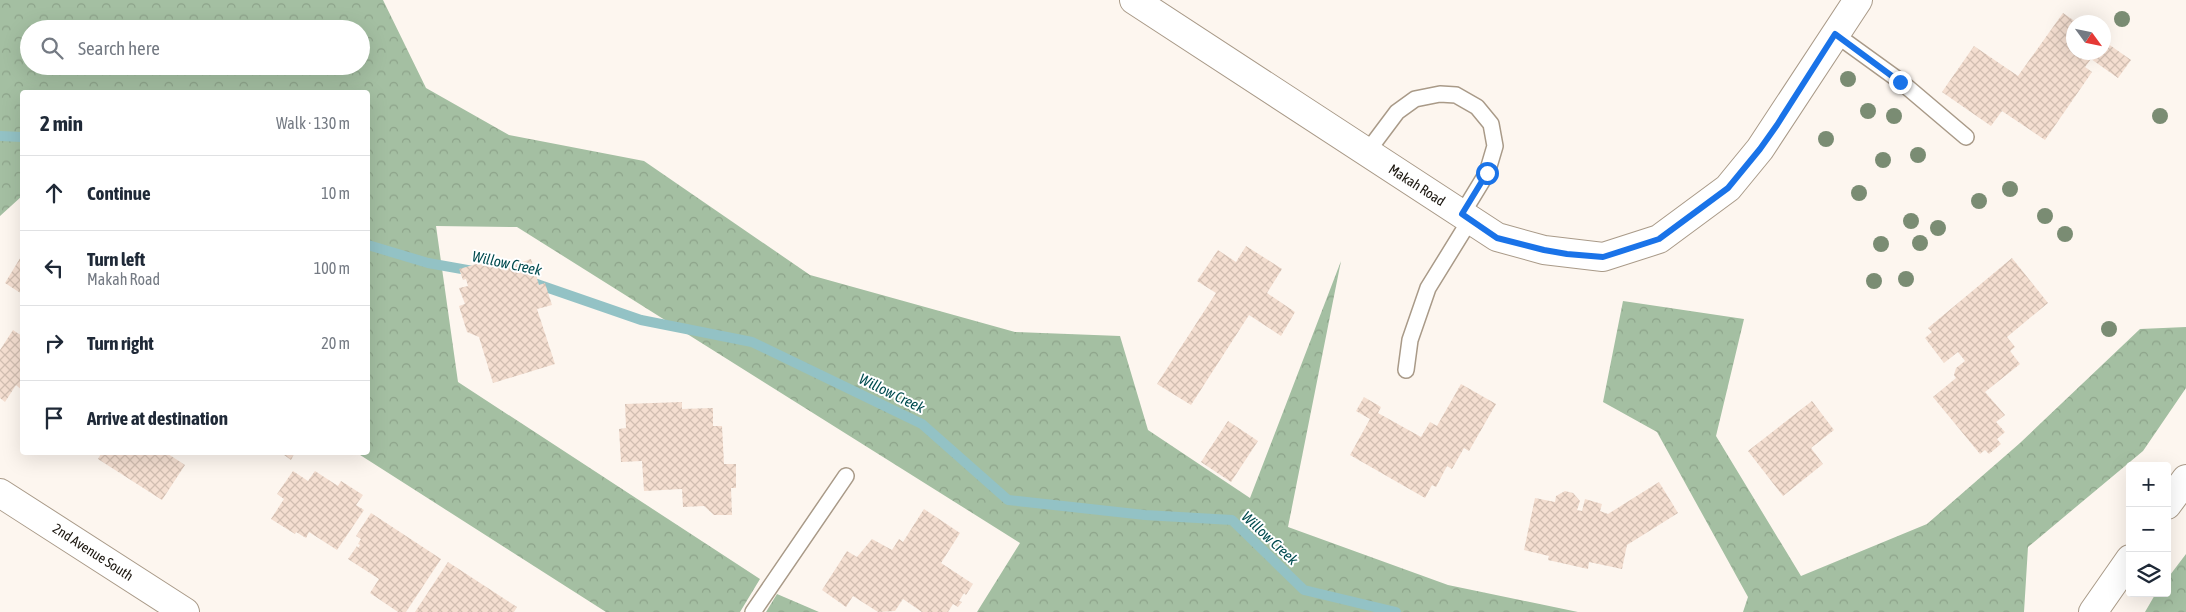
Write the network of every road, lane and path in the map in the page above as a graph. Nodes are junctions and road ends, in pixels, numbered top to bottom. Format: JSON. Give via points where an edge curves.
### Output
{"nodes":[{"id":1,"x":1134,"y":0,"type":"edge"},
{"id":2,"x":1858,"y":0,"type":"edge"},
{"id":3,"x":1835,"y":34,"type":"junction"},
{"id":4,"x":1966,"y":137,"type":"dead end"},
{"id":5,"x":1367,"y":152,"type":"junction"},
{"id":6,"x":1466,"y":217,"type":"junction"},
{"id":7,"x":1406,"y":370,"type":"dead end"},
{"id":8,"x":846,"y":476,"type":"dead end"},
{"id":9,"x":2186,"y":479,"type":"edge"},
{"id":10,"x":0,"y":493,"type":"edge"},
{"id":11,"x":2171,"y":500,"type":"edge"},
{"id":12,"x":2126,"y":565,"type":"edge"},
{"id":13,"x":185,"y":612,"type":"edge"},
{"id":14,"x":753,"y":612,"type":"edge"},
{"id":15,"x":2093,"y":612,"type":"edge"}],
"edges":[{"from":1,"to":5,"type":"street","name":"Makah Road"},
{"from":2,"to":3,"type":"street","name":"Makah Road"},
{"from":3,"to":4,"type":"lane"},
{"from":3,"to":6,"type":"street","name":"Makah Road","via":[[1777,125],[1728,188],[1659,239],[1603,257],[1567,254],[1497,238]]},
{"from":5,"to":6,"type":"street","name":"Makah Road"},
{"from":5,"to":6,"type":"lane","via":[[1397,112],[1415,99],[1440,94],[1456,95],[1477,107],[1491,124],[1495,146],[1487,173]]},
{"from":6,"to":7,"type":"lane","via":[[1428,288],[1410,340]]},
{"from":8,"to":14,"type":"lane"},
{"from":9,"to":11,"type":"street"},
{"from":10,"to":13,"type":"street","name":"2nd Avenue South"},
{"from":12,"to":15,"type":"street"}]}
